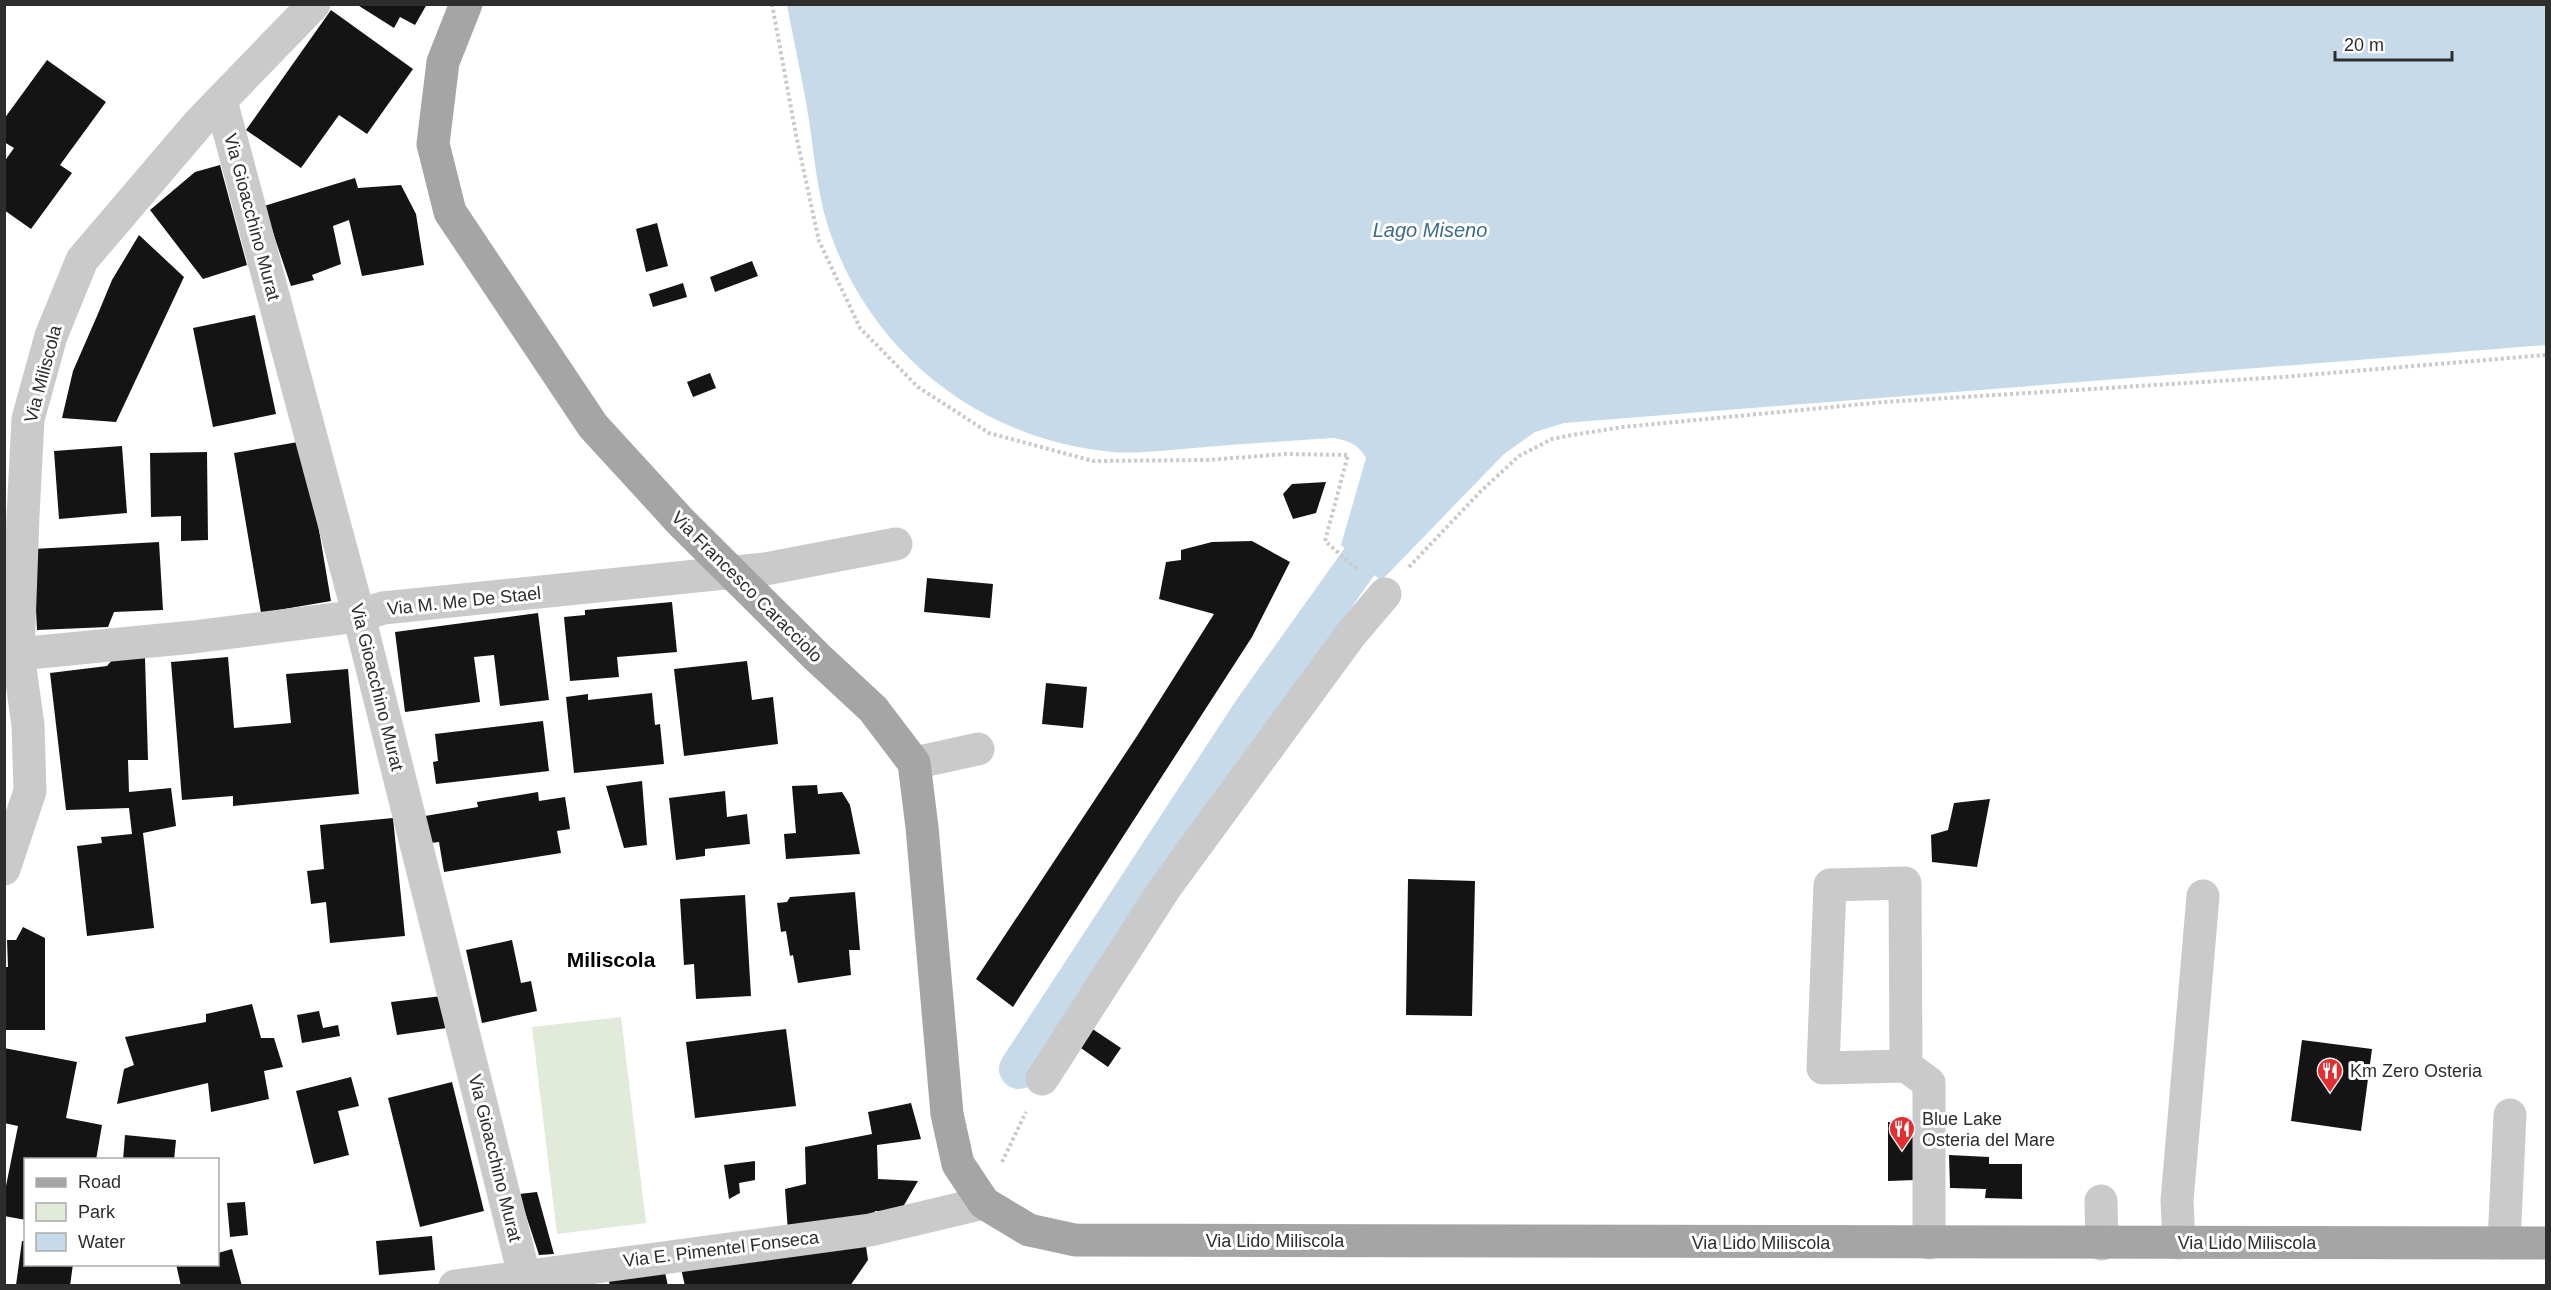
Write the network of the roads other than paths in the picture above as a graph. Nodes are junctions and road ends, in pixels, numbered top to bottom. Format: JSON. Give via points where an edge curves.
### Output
{"nodes":[{"id":1,"x":314,"y":4,"type":"edge"},
{"id":2,"x":466,"y":4,"type":"edge"},
{"id":3,"x":221,"y":101,"type":"junction"},
{"id":4,"x":896,"y":544,"type":"dead end"},
{"id":5,"x":732,"y":573,"type":"junction"},
{"id":6,"x":1384,"y":594,"type":"road end"},
{"id":7,"x":359,"y":616,"type":"junction"},
{"id":8,"x":18,"y":654,"type":"junction"},
{"id":9,"x":978,"y":749,"type":"dead end"},
{"id":10,"x":914,"y":763,"type":"junction"},
{"id":11,"x":4,"y":869,"type":"edge"},
{"id":12,"x":2203,"y":896,"type":"dead end"},
{"id":13,"x":1906,"y":1066,"type":"junction"},
{"id":14,"x":1042,"y":1079,"type":"road end"},
{"id":15,"x":2510,"y":1115,"type":"dead end"},
{"id":16,"x":2101,"y":1201,"type":"dead end"},
{"id":17,"x":984,"y":1203,"type":"junction"},
{"id":18,"x":2179,"y":1243,"type":"junction"},
{"id":19,"x":2504,"y":1243,"type":"junction"},
{"id":20,"x":2547,"y":1243,"type":"edge"},
{"id":21,"x":1929,"y":1244,"type":"junction"},
{"id":22,"x":2102,"y":1244,"type":"junction"},
{"id":23,"x":524,"y":1275,"type":"junction"},
{"id":24,"x":455,"y":1286,"type":"edge"}],
"edges":[{"from":1,"to":3,"type":"street","name":"Via Miliscola"},
{"from":2,"to":5,"type":"main road","name":"Via Francesco Caracciolo","via":[[443,62],[433,144],[450,212],[593,426]]},
{"from":3,"to":7,"type":"street","name":"Via Gioacchino Murat"},
{"from":3,"to":8,"type":"street","name":"Via Miliscola","via":[[82,260],[51,336],[28,419]]},
{"from":4,"to":5,"type":"street","name":"Via M. Me De Stael"},
{"from":5,"to":7,"type":"street","name":"Via M. Me De Stael","via":[[383,608]]},
{"from":5,"to":10,"type":"main road","name":"Via Francesco Caracciolo","via":[[873,709]]},
{"from":6,"to":14,"type":"street","via":[[1165,888]]},
{"from":7,"to":8,"type":"street","name":"Via M. Me De Stael"},
{"from":7,"to":23,"type":"street","name":"Via Gioacchino Murat"},
{"from":8,"to":11,"type":"street","name":"Via Miliscola","via":[[28,725],[30,791]]},
{"from":9,"to":10,"type":"street"},
{"from":10,"to":17,"type":"main road","via":[[947,1114],[958,1164]]},
{"from":12,"to":18,"type":"street","via":[[2177,1201]]},
{"from":13,"to":13,"type":"street","via":[[1905,883],[1830,885],[1823,1068]]},
{"from":13,"to":21,"type":"street","via":[[1929,1083]]},
{"from":15,"to":19,"type":"street"},
{"from":16,"to":22,"type":"street"},
{"from":17,"to":21,"type":"main road","name":"Via Lido Miliscola","via":[[1029,1230],[1076,1240]]},
{"from":17,"to":23,"type":"street","name":"Via E. Pimentel Fonseca","via":[[870,1230]]},
{"from":18,"to":19,"type":"main road","name":"Via Lido Miliscola"},
{"from":18,"to":22,"type":"main road","name":"Via Lido Miliscola"},
{"from":19,"to":20,"type":"main road","name":"Via Lido Miliscola"},
{"from":21,"to":22,"type":"main road","name":"Via Lido Miliscola"},
{"from":23,"to":24,"type":"street","name":"Via E. Pimentel Fonseca"}]}
